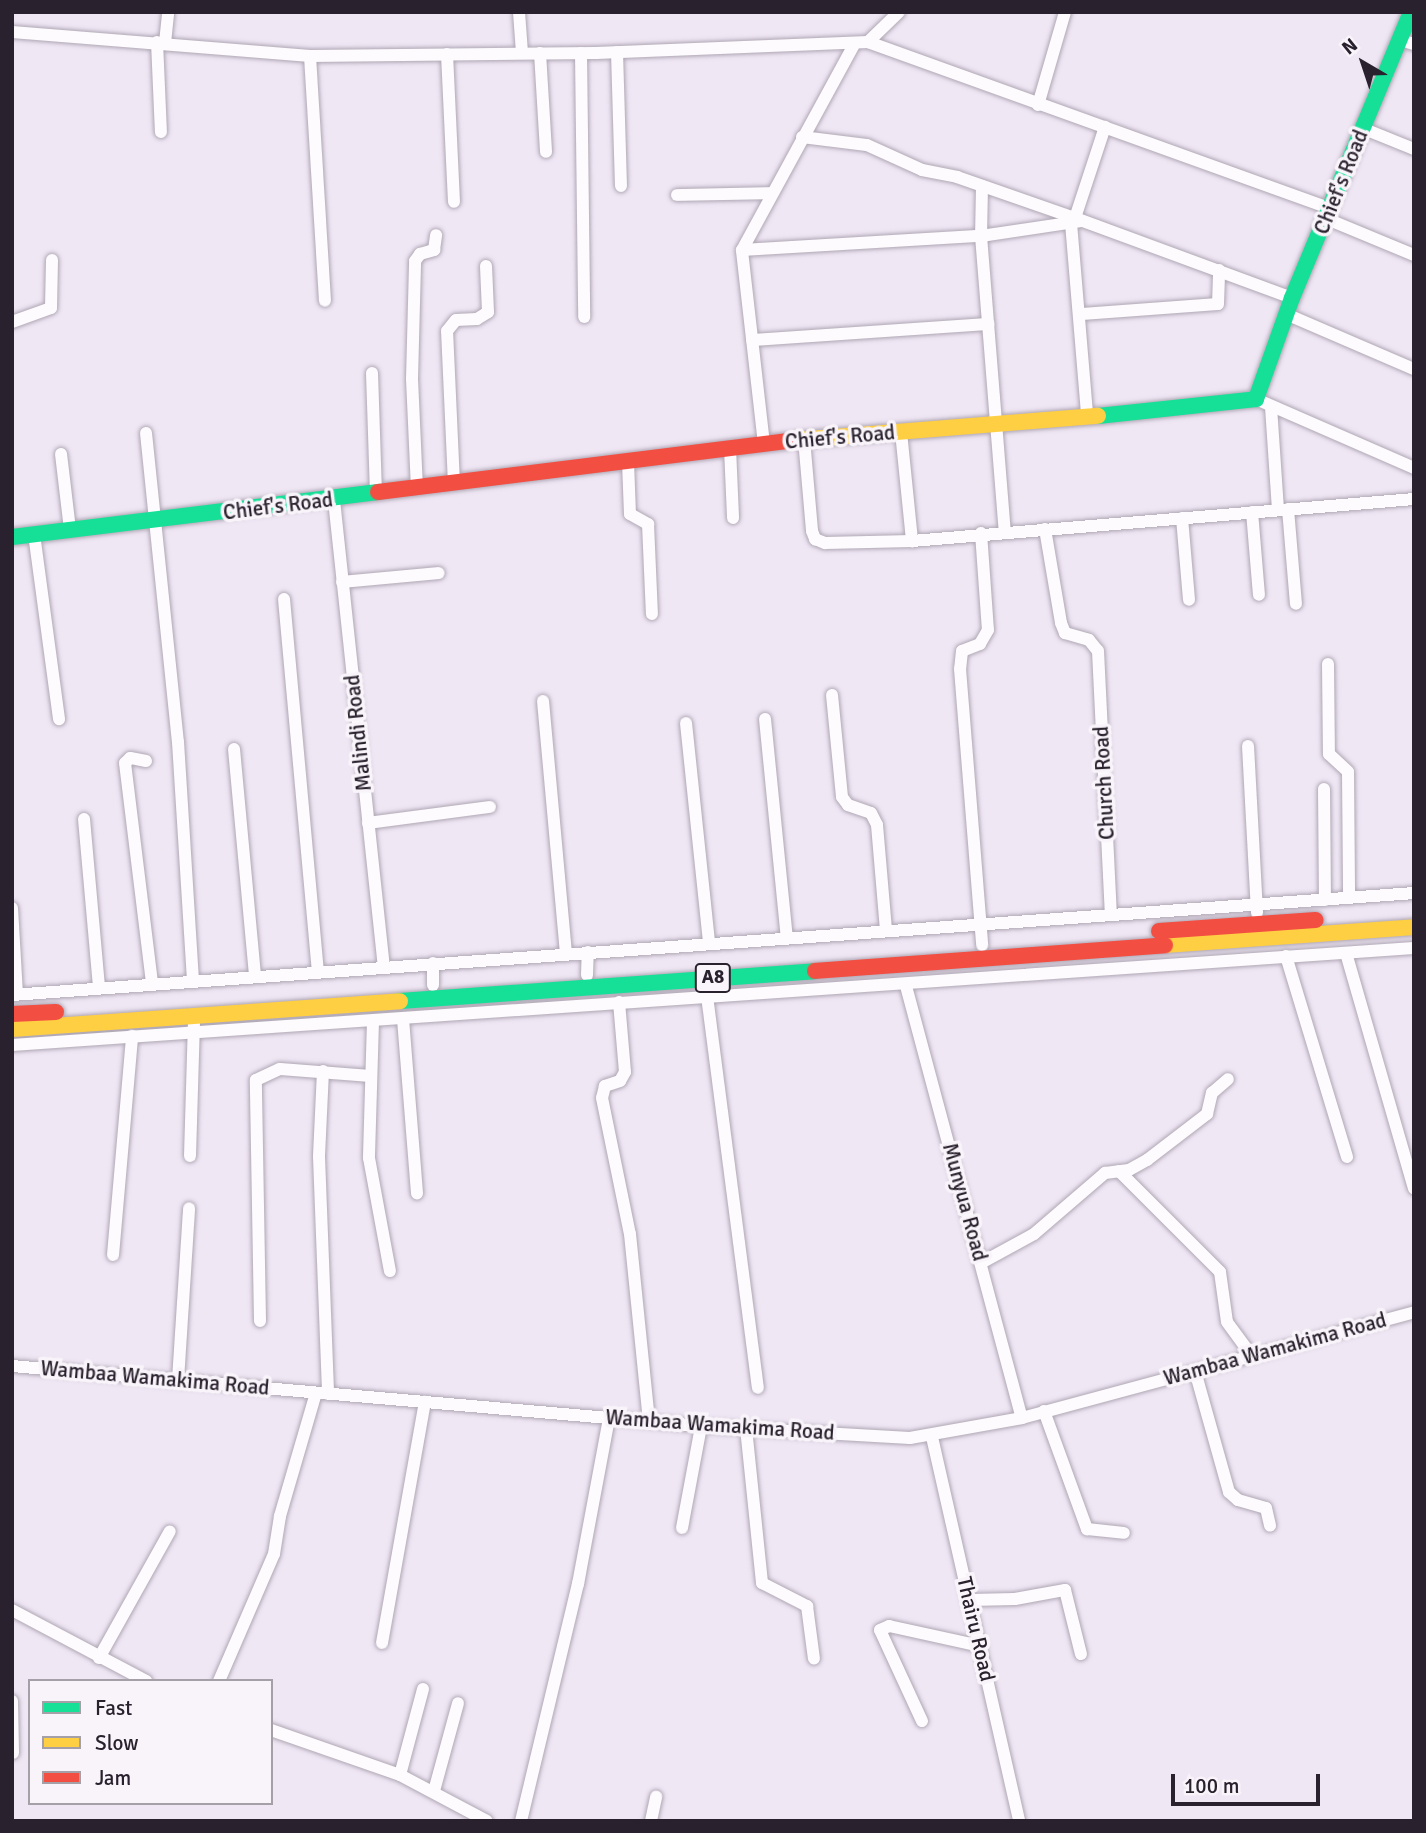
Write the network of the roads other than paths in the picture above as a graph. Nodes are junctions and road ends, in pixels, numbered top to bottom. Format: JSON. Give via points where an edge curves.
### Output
{"nodes":[{"id":1,"x":167,"y":12,"type":"edge"},
{"id":2,"x":519,"y":12,"type":"edge"},
{"id":3,"x":899,"y":12,"type":"edge"},
{"id":4,"x":1065,"y":12,"type":"edge"},
{"id":5,"x":1410,"y":12,"type":"edge"},
{"id":6,"x":12,"y":32,"type":"edge"},
{"id":7,"x":161,"y":42,"type":"junction"},
{"id":8,"x":868,"y":42,"type":"junction"},
{"id":9,"x":1407,"y":42,"type":"edge"},
{"id":10,"x":854,"y":45,"type":"junction"},
{"id":11,"x":617,"y":52,"type":"junction"},
{"id":12,"x":522,"y":53,"type":"junction"},
{"id":13,"x":540,"y":53,"type":"junction"},
{"id":14,"x":581,"y":53,"type":"junction"},
{"id":15,"x":450,"y":54,"type":"junction"},
{"id":16,"x":310,"y":56,"type":"junction"},
{"id":17,"x":1038,"y":105,"type":"junction"},
{"id":18,"x":1105,"y":127,"type":"junction"},
{"id":19,"x":1362,"y":128,"type":"junction"},
{"id":20,"x":161,"y":132,"type":"dead end"},
{"id":21,"x":802,"y":137,"type":"junction"},
{"id":22,"x":1414,"y":149,"type":"edge"},
{"id":23,"x":546,"y":152,"type":"dead end"},
{"id":24,"x":459,"y":167,"type":"dead end"},
{"id":25,"x":621,"y":186,"type":"dead end"},
{"id":26,"x":982,"y":186,"type":"junction"},
{"id":27,"x":771,"y":193,"type":"junction"},
{"id":28,"x":677,"y":195,"type":"dead end"},
{"id":29,"x":454,"y":202,"type":"dead end"},
{"id":30,"x":1329,"y":214,"type":"junction"},
{"id":31,"x":1076,"y":221,"type":"junction"},
{"id":32,"x":436,"y":235,"type":"dead end"},
{"id":33,"x":981,"y":236,"type":"junction"},
{"id":34,"x":742,"y":250,"type":"junction"},
{"id":35,"x":1414,"y":255,"type":"edge"},
{"id":36,"x":52,"y":260,"type":"dead end"},
{"id":37,"x":486,"y":267,"type":"dead end"},
{"id":38,"x":1219,"y":270,"type":"junction"},
{"id":39,"x":1292,"y":298,"type":"junction"},
{"id":40,"x":325,"y":301,"type":"dead end"},
{"id":41,"x":1082,"y":314,"type":"junction"},
{"id":42,"x":1286,"y":314,"type":"junction"},
{"id":43,"x":584,"y":317,"type":"dead end"},
{"id":44,"x":12,"y":322,"type":"edge"},
{"id":45,"x":988,"y":324,"type":"junction"},
{"id":46,"x":752,"y":340,"type":"junction"},
{"id":47,"x":1414,"y":369,"type":"edge"},
{"id":48,"x":372,"y":373,"type":"dead end"},
{"id":49,"x":1263,"y":403,"type":"junction"},
{"id":50,"x":1087,"y":415,"type":"junction"},
{"id":51,"x":996,"y":421,"type":"junction"},
{"id":52,"x":901,"y":432,"type":"junction"},
{"id":53,"x":146,"y":433,"type":"dead end"},
{"id":54,"x":804,"y":439,"type":"junction"},
{"id":55,"x":764,"y":444,"type":"junction"},
{"id":56,"x":730,"y":448,"type":"junction"},
{"id":57,"x":61,"y":454,"type":"dead end"},
{"id":58,"x":628,"y":461,"type":"junction"},
{"id":59,"x":1414,"y":468,"type":"edge"},
{"id":60,"x":454,"y":484,"type":"junction"},
{"id":61,"x":417,"y":489,"type":"junction"},
{"id":62,"x":376,"y":494,"type":"junction"},
{"id":63,"x":1414,"y":499,"type":"edge"},
{"id":64,"x":334,"y":500,"type":"junction"},
{"id":65,"x":1283,"y":510,"type":"junction"},
{"id":66,"x":1252,"y":512,"type":"junction"},
{"id":67,"x":733,"y":518,"type":"dead end"},
{"id":68,"x":1182,"y":518,"type":"junction"},
{"id":69,"x":156,"y":521,"type":"junction"},
{"id":70,"x":1045,"y":529,"type":"junction"},
{"id":71,"x":70,"y":530,"type":"junction"},
{"id":72,"x":1005,"y":532,"type":"junction"},
{"id":73,"x":981,"y":533,"type":"junction"},
{"id":74,"x":34,"y":534,"type":"junction"},
{"id":75,"x":12,"y":537,"type":"edge"},
{"id":76,"x":912,"y":541,"type":"junction"},
{"id":77,"x":439,"y":573,"type":"dead end"},
{"id":78,"x":342,"y":582,"type":"junction"},
{"id":79,"x":1259,"y":595,"type":"dead end"},
{"id":80,"x":284,"y":599,"type":"dead end"},
{"id":81,"x":1189,"y":600,"type":"dead end"},
{"id":82,"x":1296,"y":604,"type":"dead end"},
{"id":83,"x":652,"y":614,"type":"dead end"},
{"id":84,"x":1328,"y":664,"type":"dead end"},
{"id":85,"x":832,"y":695,"type":"dead end"},
{"id":86,"x":543,"y":701,"type":"dead end"},
{"id":87,"x":59,"y":719,"type":"dead end"},
{"id":88,"x":765,"y":719,"type":"dead end"},
{"id":89,"x":686,"y":723,"type":"dead end"},
{"id":90,"x":1248,"y":746,"type":"dead end"},
{"id":91,"x":234,"y":749,"type":"dead end"},
{"id":92,"x":146,"y":761,"type":"dead end"},
{"id":93,"x":1324,"y":789,"type":"dead end"},
{"id":94,"x":490,"y":807,"type":"dead end"},
{"id":95,"x":84,"y":819,"type":"dead end"},
{"id":96,"x":368,"y":823,"type":"junction"},
{"id":97,"x":1414,"y":894,"type":"edge"},
{"id":98,"x":1349,"y":898,"type":"junction"},
{"id":99,"x":1325,"y":900,"type":"junction"},
{"id":100,"x":1257,"y":905,"type":"junction"},
{"id":101,"x":12,"y":908,"type":"edge"},
{"id":102,"x":1414,"y":913,"type":"edge"},
{"id":103,"x":1111,"y":915,"type":"junction"},
{"id":104,"x":977,"y":923,"type":"junction"},
{"id":105,"x":1256,"y":924,"type":"junction"},
{"id":106,"x":1414,"y":927,"type":"edge"},
{"id":107,"x":886,"y":931,"type":"junction"},
{"id":108,"x":787,"y":937,"type":"junction"},
{"id":109,"x":709,"y":943,"type":"junction"},
{"id":110,"x":982,"y":945,"type":"junction"},
{"id":111,"x":1414,"y":948,"type":"edge"},
{"id":112,"x":587,"y":952,"type":"junction"},
{"id":113,"x":566,"y":953,"type":"junction"},
{"id":114,"x":1346,"y":953,"type":"junction"},
{"id":115,"x":1286,"y":956,"type":"junction"},
{"id":116,"x":1002,"y":957,"type":"junction"},
{"id":117,"x":944,"y":961,"type":"junction"},
{"id":118,"x":433,"y":963,"type":"junction"},
{"id":119,"x":384,"y":965,"type":"junction"},
{"id":120,"x":318,"y":972,"type":"junction"},
{"id":121,"x":789,"y":972,"type":"junction"},
{"id":122,"x":587,"y":975,"type":"junction"},
{"id":123,"x":255,"y":976,"type":"junction"},
{"id":124,"x":1004,"y":976,"type":"junction"},
{"id":125,"x":193,"y":979,"type":"junction"},
{"id":126,"x":946,"y":980,"type":"junction"},
{"id":127,"x":152,"y":982,"type":"junction"},
{"id":128,"x":99,"y":986,"type":"junction"},
{"id":129,"x":906,"y":986,"type":"junction"},
{"id":130,"x":434,"y":992,"type":"junction"},
{"id":131,"x":789,"y":992,"type":"junction"},
{"id":132,"x":15,"y":994,"type":"edge"},
{"id":133,"x":707,"y":996,"type":"junction"},
{"id":134,"x":619,"y":1002,"type":"junction"},
{"id":135,"x":438,"y":1016,"type":"junction"},
{"id":136,"x":403,"y":1019,"type":"junction"},
{"id":137,"x":373,"y":1021,"type":"junction"},
{"id":138,"x":194,"y":1024,"type":"junction"},
{"id":139,"x":14,"y":1032,"type":"edge"},
{"id":140,"x":132,"y":1036,"type":"junction"},
{"id":141,"x":323,"y":1071,"type":"junction"},
{"id":142,"x":371,"y":1076,"type":"junction"},
{"id":143,"x":1228,"y":1079,"type":"dead end"},
{"id":144,"x":190,"y":1156,"type":"dead end"},
{"id":145,"x":1347,"y":1157,"type":"dead end"},
{"id":146,"x":1119,"y":1171,"type":"junction"},
{"id":147,"x":1414,"y":1188,"type":"edge"},
{"id":148,"x":417,"y":1194,"type":"dead end"},
{"id":149,"x":189,"y":1208,"type":"dead end"},
{"id":150,"x":113,"y":1255,"type":"dead end"},
{"id":151,"x":981,"y":1263,"type":"junction"},
{"id":152,"x":390,"y":1271,"type":"dead end"},
{"id":153,"x":1414,"y":1312,"type":"edge"},
{"id":154,"x":260,"y":1321,"type":"dead end"},
{"id":155,"x":1252,"y":1356,"type":"junction"},
{"id":156,"x":12,"y":1366,"type":"edge"},
{"id":157,"x":1195,"y":1371,"type":"junction"},
{"id":158,"x":178,"y":1380,"type":"junction"},
{"id":159,"x":758,"y":1388,"type":"dead end"},
{"id":160,"x":322,"y":1393,"type":"junction"},
{"id":161,"x":425,"y":1402,"type":"junction"},
{"id":162,"x":1044,"y":1411,"type":"junction"},
{"id":163,"x":609,"y":1418,"type":"junction"},
{"id":164,"x":1022,"y":1418,"type":"junction"},
{"id":165,"x":649,"y":1420,"type":"junction"},
{"id":166,"x":701,"y":1426,"type":"junction"},
{"id":167,"x":746,"y":1428,"type":"junction"},
{"id":168,"x":932,"y":1437,"type":"junction"},
{"id":169,"x":1270,"y":1526,"type":"dead end"},
{"id":170,"x":682,"y":1528,"type":"dead end"},
{"id":171,"x":170,"y":1531,"type":"dead end"},
{"id":172,"x":1124,"y":1533,"type":"dead end"},
{"id":173,"x":970,"y":1600,"type":"junction"},
{"id":174,"x":12,"y":1610,"type":"edge"},
{"id":175,"x":382,"y":1643,"type":"dead end"},
{"id":176,"x":981,"y":1646,"type":"junction"},
{"id":177,"x":1081,"y":1654,"type":"dead end"},
{"id":178,"x":99,"y":1658,"type":"junction"},
{"id":179,"x":814,"y":1659,"type":"dead end"},
{"id":180,"x":142,"y":1679,"type":"edge"},
{"id":181,"x":220,"y":1679,"type":"edge"},
{"id":182,"x":423,"y":1689,"type":"dead end"},
{"id":183,"x":12,"y":1701,"type":"edge"},
{"id":184,"x":458,"y":1703,"type":"dead end"},
{"id":185,"x":922,"y":1721,"type":"dead end"},
{"id":186,"x":273,"y":1731,"type":"edge"},
{"id":187,"x":13,"y":1753,"type":"edge"},
{"id":188,"x":400,"y":1775,"type":"junction"},
{"id":189,"x":434,"y":1791,"type":"junction"},
{"id":190,"x":656,"y":1797,"type":"dead end"},
{"id":191,"x":487,"y":1821,"type":"edge"},
{"id":192,"x":521,"y":1821,"type":"edge"},
{"id":193,"x":651,"y":1821,"type":"edge"},
{"id":194,"x":1018,"y":1821,"type":"edge"}],
"edges":[{"from":1,"to":7,"type":"street"},
{"from":2,"to":12,"type":"street"},
{"from":3,"to":8,"type":"street"},
{"from":4,"to":17,"type":"street"},
{"from":5,"to":9,"type":"main road","name":"Chief's Road"},
{"from":6,"to":7,"type":"street"},
{"from":7,"to":16,"type":"street"},
{"from":7,"to":20,"type":"street"},
{"from":8,"to":10,"type":"street"},
{"from":8,"to":17,"type":"street"},
{"from":9,"to":19,"type":"main road","name":"Chief's Road"},
{"from":10,"to":11,"type":"street"},
{"from":10,"to":21,"type":"street"},
{"from":11,"to":14,"type":"street"},
{"from":11,"to":25,"type":"street"},
{"from":12,"to":13,"type":"street"},
{"from":12,"to":15,"type":"street"},
{"from":13,"to":14,"type":"street"},
{"from":13,"to":23,"type":"street"},
{"from":14,"to":43,"type":"street"},
{"from":15,"to":16,"type":"street"},
{"from":15,"to":24,"type":"street"},
{"from":15,"to":29,"type":"street"},
{"from":16,"to":40,"type":"street"},
{"from":17,"to":18,"type":"street"},
{"from":18,"to":30,"type":"street"},
{"from":18,"to":31,"type":"street"},
{"from":19,"to":22,"type":"street"},
{"from":19,"to":30,"type":"main road","name":"Chief's Road"},
{"from":21,"to":26,"type":"street","via":[[867,145],[922,170]]},
{"from":21,"to":27,"type":"street"},
{"from":26,"to":31,"type":"street"},
{"from":26,"to":33,"type":"street"},
{"from":27,"to":28,"type":"street"},
{"from":27,"to":34,"type":"street"},
{"from":30,"to":35,"type":"street"},
{"from":30,"to":39,"type":"main road","name":"Chief's Road"},
{"from":31,"to":33,"type":"street"},
{"from":31,"to":38,"type":"street"},
{"from":31,"to":41,"type":"street"},
{"from":32,"to":61,"type":"street","via":[[434,250],[420,254],[415,261],[412,379]]},
{"from":33,"to":34,"type":"street"},
{"from":33,"to":45,"type":"street"},
{"from":34,"to":46,"type":"street"},
{"from":36,"to":44,"type":"street","via":[[51,308]]},
{"from":37,"to":60,"type":"street","via":[[488,312],[477,319],[456,320],[447,331]]},
{"from":38,"to":39,"type":"street"},
{"from":38,"to":41,"type":"street","via":[[1218,304]]},
{"from":39,"to":42,"type":"main road","name":"Chief's Road"},
{"from":41,"to":50,"type":"street"},
{"from":42,"to":47,"type":"street"},
{"from":42,"to":49,"type":"main road","name":"Chief's Road"},
{"from":45,"to":46,"type":"street"},
{"from":45,"to":51,"type":"street"},
{"from":46,"to":55,"type":"street"},
{"from":48,"to":62,"type":"street"},
{"from":49,"to":50,"type":"main road","name":"Chief's Road"},
{"from":49,"to":59,"type":"street"},
{"from":49,"to":65,"type":"street"},
{"from":50,"to":51,"type":"main road","name":"Chief's Road"},
{"from":51,"to":52,"type":"main road","name":"Chief's Road"},
{"from":51,"to":72,"type":"street"},
{"from":52,"to":54,"type":"main road","name":"Chief's Road"},
{"from":52,"to":76,"type":"street"},
{"from":53,"to":69,"type":"street"},
{"from":54,"to":55,"type":"main road","name":"Chief's Road"},
{"from":54,"to":76,"type":"street","via":[[815,539],[852,545]]},
{"from":55,"to":56,"type":"main road","name":"Chief's Road"},
{"from":56,"to":58,"type":"main road","name":"Chief's Road"},
{"from":56,"to":67,"type":"street"},
{"from":57,"to":71,"type":"street"},
{"from":58,"to":60,"type":"main road","name":"Chief's Road"},
{"from":58,"to":83,"type":"street","via":[[630,514],[648,524]]},
{"from":60,"to":61,"type":"main road","name":"Chief's Road"},
{"from":61,"to":62,"type":"main road","name":"Chief's Road"},
{"from":62,"to":64,"type":"main road","name":"Chief's Road"},
{"from":63,"to":65,"type":"street"},
{"from":64,"to":69,"type":"main road","name":"Chief's Road"},
{"from":64,"to":78,"type":"street","name":"Malindi Road"},
{"from":65,"to":66,"type":"street"},
{"from":65,"to":82,"type":"street"},
{"from":66,"to":68,"type":"street"},
{"from":66,"to":79,"type":"street"},
{"from":68,"to":70,"type":"street"},
{"from":68,"to":81,"type":"street"},
{"from":69,"to":71,"type":"main road","name":"Chief's Road"},
{"from":69,"to":125,"type":"street","via":[[178,742]]},
{"from":70,"to":72,"type":"street"},
{"from":70,"to":103,"type":"street","name":"Church Road","via":[[1065,633],[1089,640],[1098,651]]},
{"from":71,"to":74,"type":"main road","name":"Chief's Road"},
{"from":72,"to":73,"type":"street"},
{"from":73,"to":76,"type":"street"},
{"from":73,"to":104,"type":"street","via":[[988,630],[980,644],[962,651],[960,669]]},
{"from":74,"to":75,"type":"main road","name":"Chief's Road"},
{"from":74,"to":87,"type":"street"},
{"from":77,"to":78,"type":"street"},
{"from":78,"to":96,"type":"street","name":"Malindi Road"},
{"from":80,"to":120,"type":"street"},
{"from":84,"to":98,"type":"street","via":[[1329,754],[1348,772]]},
{"from":85,"to":107,"type":"street","via":[[842,797],[848,805],[870,813],[877,825]]},
{"from":86,"to":113,"type":"street"},
{"from":88,"to":108,"type":"street"},
{"from":89,"to":109,"type":"street"},
{"from":90,"to":100,"type":"street"},
{"from":91,"to":123,"type":"street"},
{"from":92,"to":127,"type":"street","via":[[130,758],[125,763]]},
{"from":93,"to":99,"type":"street"},
{"from":94,"to":96,"type":"street"},
{"from":95,"to":128,"type":"street"},
{"from":96,"to":119,"type":"street","name":"Malindi Road"},
{"from":97,"to":98,"type":"street"},
{"from":98,"to":99,"type":"street"},
{"from":99,"to":100,"type":"street"},
{"from":100,"to":103,"type":"street"},
{"from":100,"to":105,"type":"street"},
{"from":101,"to":132,"type":"street"},
{"from":102,"to":105,"type":"main road","number":"A8"},
{"from":103,"to":104,"type":"street"},
{"from":104,"to":107,"type":"street"},
{"from":104,"to":110,"type":"street"},
{"from":105,"to":110,"type":"main road","number":"A8"},
{"from":106,"to":116,"type":"main road","number":"A8"},
{"from":107,"to":108,"type":"street"},
{"from":108,"to":109,"type":"street"},
{"from":109,"to":112,"type":"street"},
{"from":110,"to":122,"type":"main road","number":"A8"},
{"from":111,"to":114,"type":"street"},
{"from":112,"to":113,"type":"street"},
{"from":112,"to":122,"type":"street"},
{"from":113,"to":118,"type":"street"},
{"from":114,"to":115,"type":"street"},
{"from":114,"to":147,"type":"street"},
{"from":115,"to":124,"type":"street"},
{"from":115,"to":145,"type":"street"},
{"from":116,"to":117,"type":"main road","number":"A8"},
{"from":116,"to":124,"type":"street"},
{"from":117,"to":121,"type":"main road","number":"A8"},
{"from":117,"to":126,"type":"street"},
{"from":118,"to":119,"type":"street"},
{"from":118,"to":130,"type":"street"},
{"from":119,"to":120,"type":"street"},
{"from":120,"to":123,"type":"street"},
{"from":121,"to":130,"type":"main road","number":"A8"},
{"from":121,"to":131,"type":"street"},
{"from":122,"to":130,"type":"main road","number":"A8"},
{"from":123,"to":125,"type":"street"},
{"from":124,"to":126,"type":"street"},
{"from":125,"to":127,"type":"street"},
{"from":126,"to":129,"type":"street"},
{"from":127,"to":128,"type":"street"},
{"from":128,"to":132,"type":"street"},
{"from":129,"to":131,"type":"street"},
{"from":129,"to":151,"type":"street","name":"Munyua Road"},
{"from":130,"to":135,"type":"street"},
{"from":130,"to":138,"type":"main road","number":"A8"},
{"from":130,"to":139,"type":"main road","number":"A8"},
{"from":131,"to":133,"type":"street"},
{"from":133,"to":134,"type":"street"},
{"from":133,"to":159,"type":"street"},
{"from":134,"to":135,"type":"street"},
{"from":134,"to":165,"type":"street","via":[[625,1072],[620,1081],[605,1086],[602,1098],[630,1234]]},
{"from":135,"to":136,"type":"street"},
{"from":136,"to":137,"type":"street"},
{"from":136,"to":148,"type":"street"},
{"from":137,"to":138,"type":"street"},
{"from":137,"to":142,"type":"street"},
{"from":138,"to":139,"type":"main road","number":"A8"},
{"from":138,"to":140,"type":"street"},
{"from":138,"to":144,"type":"street"},
{"from":139,"to":140,"type":"street"},
{"from":140,"to":150,"type":"street"},
{"from":141,"to":142,"type":"street"},
{"from":141,"to":154,"type":"street","via":[[280,1069],[256,1080]]},
{"from":141,"to":160,"type":"street","via":[[319,1157]]},
{"from":142,"to":152,"type":"street","via":[[369,1158]]},
{"from":143,"to":146,"type":"street","via":[[1212,1093],[1210,1109],[1199,1121],[1136,1168]]},
{"from":146,"to":151,"type":"street","via":[[1105,1173],[1034,1234]]},
{"from":146,"to":155,"type":"street","via":[[1220,1272],[1227,1322]]},
{"from":149,"to":158,"type":"street"},
{"from":151,"to":164,"type":"street","name":"Munyua Road"},
{"from":153,"to":155,"type":"street","name":"Wambaa Wamakima Road"},
{"from":155,"to":157,"type":"street","name":"Wambaa Wamakima Road"},
{"from":156,"to":158,"type":"street","name":"Wambaa Wamakima Road"},
{"from":157,"to":162,"type":"street","name":"Wambaa Wamakima Road"},
{"from":157,"to":169,"type":"street","via":[[1229,1492],[1238,1500],[1266,1508]]},
{"from":158,"to":160,"type":"street","name":"Wambaa Wamakima Road"},
{"from":160,"to":161,"type":"street","name":"Wambaa Wamakima Road"},
{"from":160,"to":181,"type":"street","via":[[280,1516],[274,1554]]},
{"from":161,"to":163,"type":"street","name":"Wambaa Wamakima Road"},
{"from":161,"to":175,"type":"street"},
{"from":162,"to":164,"type":"street","name":"Wambaa Wamakima Road"},
{"from":162,"to":172,"type":"street","via":[[1087,1529]]},
{"from":163,"to":165,"type":"street","name":"Wambaa Wamakima Road"},
{"from":163,"to":192,"type":"street","via":[[578,1584]]},
{"from":164,"to":168,"type":"street","name":"Wambaa Wamakima Road"},
{"from":165,"to":166,"type":"street","name":"Wambaa Wamakima Road"},
{"from":166,"to":167,"type":"street","name":"Wambaa Wamakima Road"},
{"from":166,"to":170,"type":"street"},
{"from":167,"to":168,"type":"street","name":"Wambaa Wamakima Road"},
{"from":167,"to":179,"type":"street","via":[[762,1583],[771,1592],[807,1606]]},
{"from":168,"to":173,"type":"street","name":"Thairu Road"},
{"from":171,"to":178,"type":"street"},
{"from":173,"to":176,"type":"street","name":"Thairu Road"},
{"from":173,"to":177,"type":"street","via":[[1015,1599],[1065,1590]]},
{"from":174,"to":178,"type":"street"},
{"from":176,"to":185,"type":"street","via":[[889,1626],[880,1630]]},
{"from":176,"to":194,"type":"street","name":"Thairu Road"},
{"from":178,"to":180,"type":"street"},
{"from":182,"to":188,"type":"street"},
{"from":183,"to":187,"type":"street"},
{"from":184,"to":189,"type":"street"},
{"from":186,"to":188,"type":"street"},
{"from":188,"to":189,"type":"street"},
{"from":189,"to":191,"type":"street"},
{"from":190,"to":193,"type":"street"}]}
